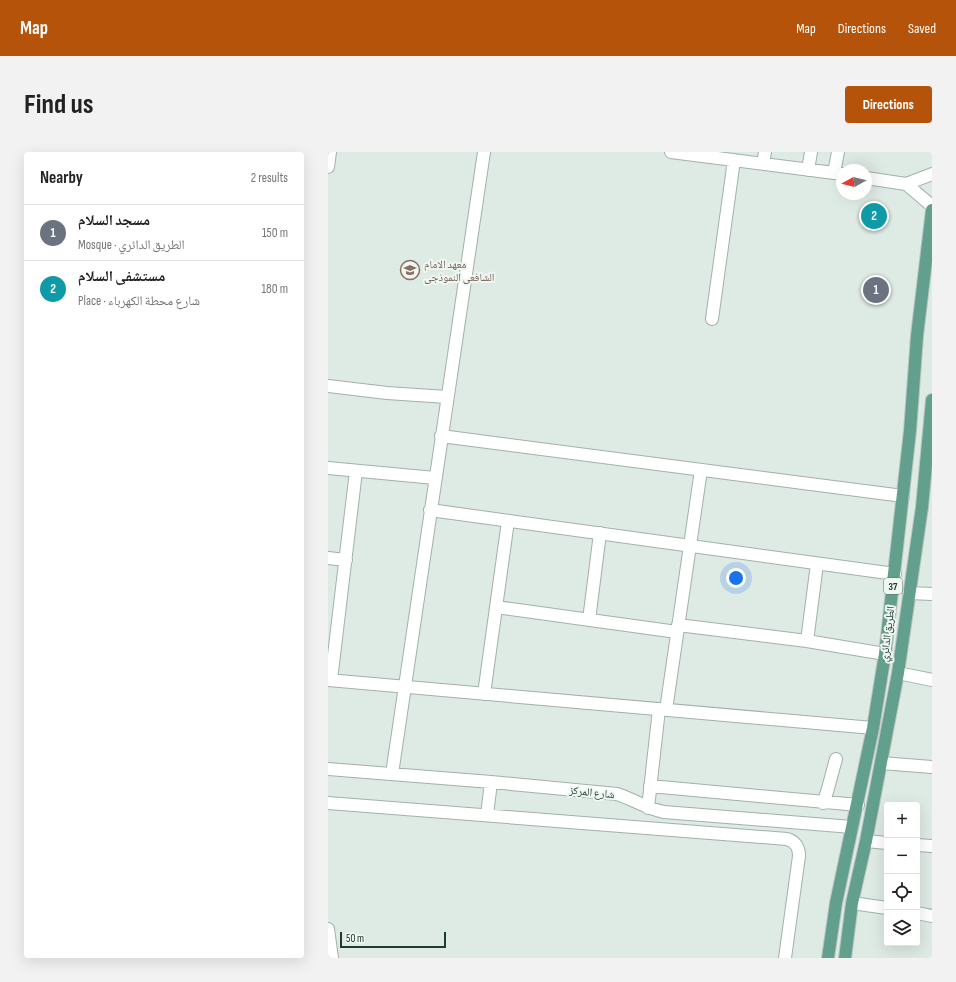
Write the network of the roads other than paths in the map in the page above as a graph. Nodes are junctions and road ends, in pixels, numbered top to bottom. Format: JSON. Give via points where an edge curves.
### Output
{"nodes":[{"id":1,"x":330,"y":152,"type":"edge"},
{"id":2,"x":484,"y":152,"type":"edge"},
{"id":3,"x":671,"y":152,"type":"edge"},
{"id":4,"x":811,"y":152,"type":"edge"},
{"id":5,"x":838,"y":152,"type":"edge"},
{"id":6,"x":688,"y":153,"type":"edge"},
{"id":7,"x":729,"y":157,"type":"edge"},
{"id":8,"x":764,"y":158,"type":"edge"},
{"id":9,"x":838,"y":164,"type":"edge"},
{"id":10,"x":328,"y":167,"type":"edge"},
{"id":11,"x":808,"y":170,"type":"junction"},
{"id":12,"x":836,"y":174,"type":"edge"},
{"id":13,"x":932,"y":174,"type":"edge"},
{"id":14,"x":872,"y":179,"type":"edge"},
{"id":15,"x":906,"y":184,"type":"junction"},
{"id":16,"x":932,"y":206,"type":"edge"},
{"id":17,"x":932,"y":210,"type":"edge"},
{"id":18,"x":712,"y":319,"type":"dead end"},
{"id":19,"x":328,"y":386,"type":"edge"},
{"id":20,"x":447,"y":396,"type":"junction"},
{"id":21,"x":932,"y":400,"type":"edge"},
{"id":22,"x":930,"y":430,"type":"edge"},
{"id":23,"x":441,"y":436,"type":"junction"},
{"id":24,"x":328,"y":468,"type":"edge"},
{"id":25,"x":356,"y":470,"type":"junction"},
{"id":26,"x":700,"y":470,"type":"junction"},
{"id":27,"x":435,"y":478,"type":"junction"},
{"id":28,"x":903,"y":496,"type":"junction"},
{"id":29,"x":927,"y":506,"type":"edge"},
{"id":30,"x":430,"y":510,"type":"junction"},
{"id":31,"x":508,"y":521,"type":"junction"},
{"id":32,"x":600,"y":534,"type":"junction"},
{"id":33,"x":690,"y":546,"type":"junction"},
{"id":34,"x":328,"y":558,"type":"edge"},
{"id":35,"x":346,"y":560,"type":"junction"},
{"id":36,"x":817,"y":564,"type":"junction"},
{"id":37,"x":895,"y":574,"type":"junction"},
{"id":38,"x":909,"y":593,"type":"junction"},
{"id":39,"x":932,"y":594,"type":"edge"},
{"id":40,"x":496,"y":607,"type":"junction"},
{"id":41,"x":589,"y":620,"type":"junction"},
{"id":42,"x":678,"y":629,"type":"junction"},
{"id":43,"x":807,"y":641,"type":"junction"},
{"id":44,"x":885,"y":654,"type":"junction"},
{"id":45,"x":898,"y":673,"type":"junction"},
{"id":46,"x":330,"y":680,"type":"edge"},
{"id":47,"x":932,"y":680,"type":"edge"},
{"id":48,"x":404,"y":687,"type":"junction"},
{"id":49,"x":484,"y":694,"type":"junction"},
{"id":50,"x":663,"y":710,"type":"junction"},
{"id":51,"x":873,"y":728,"type":"junction"},
{"id":52,"x":836,"y":758,"type":"dead end"},
{"id":53,"x":881,"y":762,"type":"junction"},
{"id":54,"x":932,"y":767,"type":"edge"},
{"id":55,"x":328,"y":769,"type":"edge"},
{"id":56,"x":392,"y":774,"type":"junction"},
{"id":57,"x":491,"y":782,"type":"junction"},
{"id":58,"x":650,"y":786,"type":"junction"},
{"id":59,"x":328,"y":803,"type":"edge"},
{"id":60,"x":823,"y":803,"type":"junction"},
{"id":61,"x":858,"y":805,"type":"junction"},
{"id":62,"x":648,"y":808,"type":"junction"},
{"id":63,"x":487,"y":815,"type":"junction"},
{"id":64,"x":852,"y":827,"type":"junction"},
{"id":65,"x":866,"y":841,"type":"junction"},
{"id":66,"x":884,"y":843,"type":"edge"},
{"id":67,"x":920,"y":845,"type":"edge"},
{"id":68,"x":932,"y":846,"type":"edge"},
{"id":69,"x":852,"y":903,"type":"junction"},
{"id":70,"x":884,"y":908,"type":"edge"},
{"id":71,"x":920,"y":914,"type":"edge"},
{"id":72,"x":932,"y":916,"type":"edge"},
{"id":73,"x":328,"y":929,"type":"edge"},
{"id":74,"x":332,"y":958,"type":"edge"},
{"id":75,"x":785,"y":958,"type":"edge"},
{"id":76,"x":828,"y":958,"type":"edge"},
{"id":77,"x":845,"y":958,"type":"edge"}],
"edges":[{"from":1,"to":10,"type":"street"},
{"from":2,"to":20,"type":"street"},
{"from":3,"to":6,"type":"street"},
{"from":4,"to":11,"type":"street"},
{"from":5,"to":9,"type":"street"},
{"from":6,"to":7,"type":"street"},
{"from":7,"to":8,"type":"street"},
{"from":7,"to":18,"type":"street"},
{"from":8,"to":11,"type":"street"},
{"from":11,"to":12,"type":"street"},
{"from":13,"to":15,"type":"street"},
{"from":14,"to":15,"type":"street"},
{"from":15,"to":16,"type":"street"},
{"from":17,"to":28,"type":"main road","name":"الطريق الدائري","number":"37","via":[[917,336]]},
{"from":19,"to":20,"type":"street","via":[[386,393]]},
{"from":20,"to":23,"type":"street"},
{"from":21,"to":22,"type":"main road","name":"الطريق الدائري","number":"37"},
{"from":22,"to":29,"type":"main road","name":"الطريق الدائري","number":"37"},
{"from":23,"to":26,"type":"street"},
{"from":23,"to":27,"type":"street"},
{"from":24,"to":25,"type":"street"},
{"from":25,"to":27,"type":"street"},
{"from":25,"to":35,"type":"street"},
{"from":26,"to":28,"type":"street"},
{"from":26,"to":33,"type":"street"},
{"from":27,"to":30,"type":"street"},
{"from":28,"to":37,"type":"main road","name":"الطريق الدائري","number":"37"},
{"from":29,"to":38,"type":"main road","name":"الطريق الدائري","number":"37"},
{"from":30,"to":31,"type":"street"},
{"from":30,"to":48,"type":"street"},
{"from":31,"to":32,"type":"street"},
{"from":31,"to":40,"type":"street"},
{"from":32,"to":33,"type":"street"},
{"from":32,"to":41,"type":"street"},
{"from":33,"to":36,"type":"street"},
{"from":33,"to":42,"type":"street"},
{"from":34,"to":35,"type":"street"},
{"from":35,"to":46,"type":"street"},
{"from":36,"to":37,"type":"street"},
{"from":36,"to":43,"type":"street"},
{"from":37,"to":44,"type":"main road","name":"الطريق الدائري","number":"37"},
{"from":38,"to":39,"type":"street"},
{"from":38,"to":45,"type":"main road","name":"الطريق الدائري","number":"37"},
{"from":40,"to":41,"type":"street"},
{"from":40,"to":49,"type":"street"},
{"from":41,"to":42,"type":"street"},
{"from":42,"to":43,"type":"street"},
{"from":42,"to":50,"type":"street"},
{"from":43,"to":44,"type":"street"},
{"from":44,"to":51,"type":"main road","name":"الطريق الدائري","number":"37"},
{"from":45,"to":47,"type":"street"},
{"from":45,"to":53,"type":"main road","name":"الطريق الدائري","number":"37"},
{"from":46,"to":48,"type":"street"},
{"from":48,"to":49,"type":"street"},
{"from":48,"to":56,"type":"street"},
{"from":49,"to":50,"type":"street"},
{"from":50,"to":51,"type":"street"},
{"from":50,"to":58,"type":"street"},
{"from":51,"to":61,"type":"main road","name":"الطريق الدائري","number":"37"},
{"from":52,"to":60,"type":"street"},
{"from":53,"to":54,"type":"street"},
{"from":53,"to":65,"type":"main road","name":"الطريق الدائري","number":"37"},
{"from":55,"to":56,"type":"street","name":"شارع المركز"},
{"from":56,"to":57,"type":"street","name":"شارع المركز"},
{"from":57,"to":62,"type":"street","name":"شارع المركز","via":[[617,794]]},
{"from":57,"to":63,"type":"street"},
{"from":58,"to":60,"type":"street"},
{"from":58,"to":62,"type":"street"},
{"from":59,"to":63,"type":"street"},
{"from":60,"to":61,"type":"street"},
{"from":61,"to":64,"type":"main road","name":"الطريق الدائري","number":"37"},
{"from":62,"to":64,"type":"street","name":"شارع المركز","via":[[664,812]]},
{"from":63,"to":75,"type":"street","via":[[793,841],[797,845],[799,856]]},
{"from":64,"to":76,"type":"main road","name":"الطريق الدائري","number":"37","via":[[836,902]]},
{"from":65,"to":66,"type":"street"},
{"from":65,"to":69,"type":"main road","name":"الطريق الدائري","number":"37"},
{"from":67,"to":68,"type":"street"},
{"from":69,"to":70,"type":"street"},
{"from":69,"to":77,"type":"main road","name":"الطريق الدائري","number":"37"},
{"from":71,"to":72,"type":"street"},
{"from":73,"to":74,"type":"street"}]}
